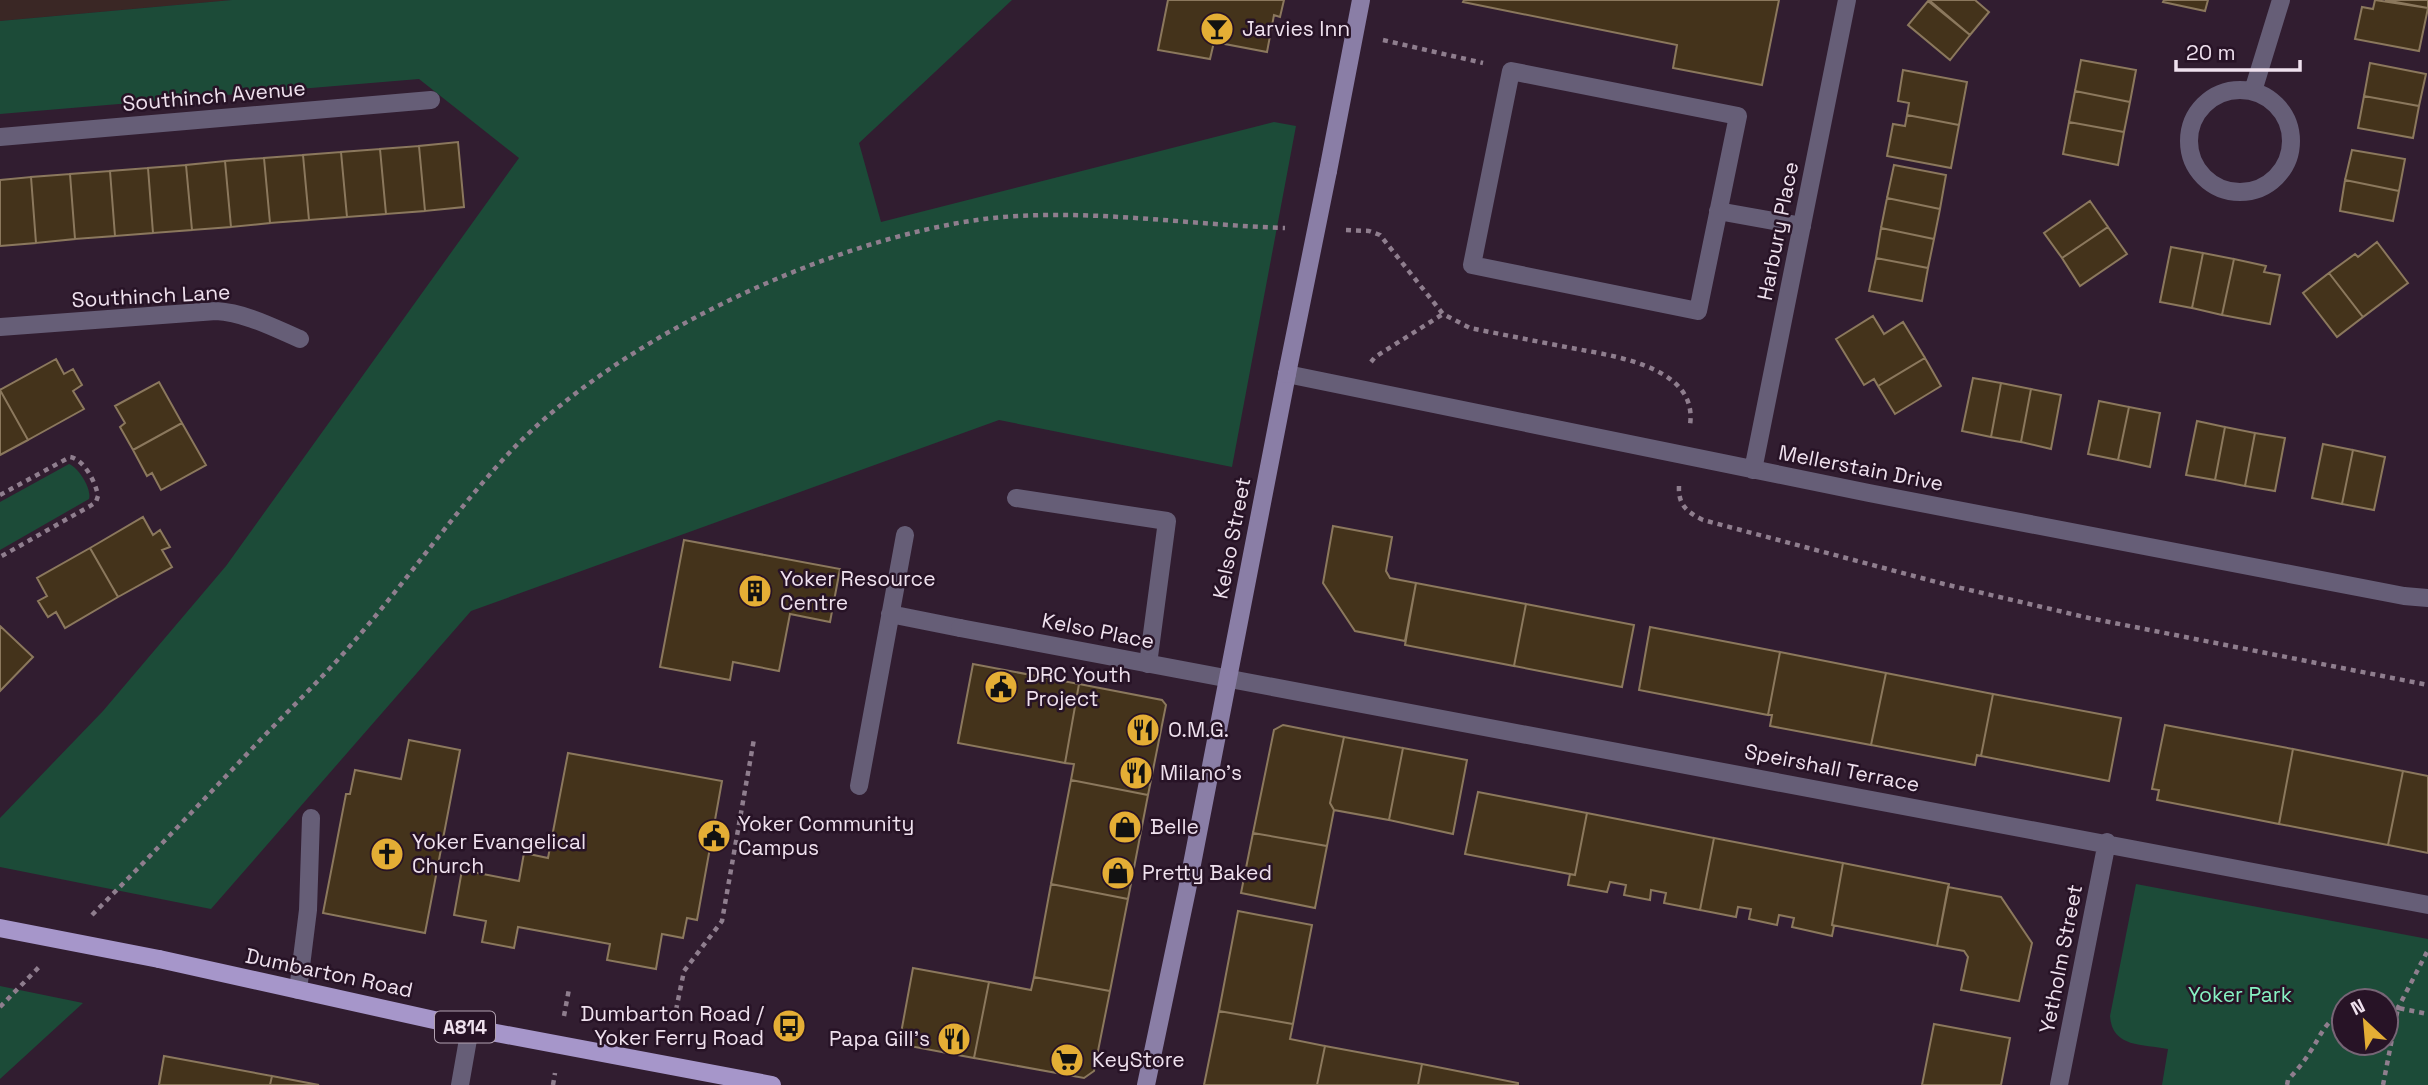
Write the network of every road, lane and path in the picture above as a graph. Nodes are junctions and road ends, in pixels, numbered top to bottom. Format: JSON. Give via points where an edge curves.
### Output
{"nodes":[{"id":1,"x":1361,"y":0,"type":"edge"},
{"id":2,"x":1847,"y":0,"type":"edge"},
{"id":3,"x":2281,"y":0,"type":"edge"},
{"id":4,"x":1354,"y":34,"type":"junction"},
{"id":5,"x":1511,"y":71,"type":"junction"},
{"id":6,"x":2253,"y":91,"type":"junction"},
{"id":7,"x":431,"y":100,"type":"dead end"},
{"id":8,"x":0,"y":137,"type":"edge"},
{"id":9,"x":1718,"y":211,"type":"junction"},
{"id":10,"x":1802,"y":226,"type":"junction"},
{"id":11,"x":1275,"y":228,"type":"dead end"},
{"id":12,"x":1443,"y":314,"type":"dead end"},
{"id":13,"x":0,"y":327,"type":"edge"},
{"id":14,"x":300,"y":339,"type":"dead end"},
{"id":15,"x":1287,"y":374,"type":"junction"},
{"id":16,"x":1349,"y":387,"type":"junction"},
{"id":17,"x":1753,"y":470,"type":"junction"},
{"id":18,"x":0,"y":495,"type":"edge"},
{"id":19,"x":1016,"y":498,"type":"dead end"},
{"id":20,"x":905,"y":535,"type":"dead end"},
{"id":21,"x":0,"y":557,"type":"edge"},
{"id":22,"x":2428,"y":598,"type":"edge"},
{"id":23,"x":890,"y":614,"type":"junction"},
{"id":24,"x":1148,"y":664,"type":"junction"},
{"id":25,"x":1228,"y":678,"type":"junction"},
{"id":26,"x":754,"y":739,"type":"dead end"},
{"id":27,"x":859,"y":786,"type":"dead end"},
{"id":28,"x":311,"y":818,"type":"dead end"},
{"id":29,"x":2107,"y":842,"type":"junction"},
{"id":30,"x":2428,"y":905,"type":"edge"},
{"id":31,"x":85,"y":921,"type":"dead end"},
{"id":32,"x":0,"y":928,"type":"edge"},
{"id":33,"x":2428,"y":950,"type":"edge"},
{"id":34,"x":47,"y":959,"type":"dead end"},
{"id":35,"x":298,"y":990,"type":"junction"},
{"id":36,"x":2400,"y":1004,"type":"edge"},
{"id":37,"x":0,"y":1007,"type":"edge"},
{"id":38,"x":2400,"y":1008,"type":"edge"},
{"id":39,"x":676,"y":1010,"type":"dead end"},
{"id":40,"x":2428,"y":1014,"type":"edge"},
{"id":41,"x":2330,"y":1022,"type":"edge"},
{"id":42,"x":470,"y":1028,"type":"junction"},
{"id":43,"x":2388,"y":1057,"type":"edge"},
{"id":44,"x":460,"y":1085,"type":"edge"},
{"id":45,"x":772,"y":1085,"type":"edge"},
{"id":46,"x":1146,"y":1085,"type":"edge"},
{"id":47,"x":2059,"y":1085,"type":"edge"},
{"id":48,"x":2287,"y":1085,"type":"edge"},
{"id":49,"x":2383,"y":1085,"type":"edge"}],
"edges":[{"from":1,"to":4,"type":"street","name":"Kelso Street"},
{"from":2,"to":10,"type":"street","name":"Harbury Place"},
{"from":3,"to":6,"type":"street"},
{"from":4,"to":5,"type":"path"},
{"from":4,"to":15,"type":"street","name":"Kelso Street","bridge":true},
{"from":5,"to":9,"type":"street","via":[[1738,116]]},
{"from":5,"to":9,"type":"street","via":[[1472,265],[1698,311]]},
{"from":6,"to":6,"type":"street","via":[[2282,111],[2290,127],[2287,163],[2263,188],[2228,192],[2200,174],[2192,160],[2190,128],[2207,101],[2221,93]]},
{"from":7,"to":8,"type":"street","name":"Southinch Avenue"},
{"from":9,"to":10,"type":"street"},
{"from":10,"to":17,"type":"street","name":"Harbury Place"},
{"from":11,"to":31,"type":"path","via":[[1043,216],[953,224],[889,239],[777,279],[661,338],[571,397],[511,451],[355,640]]},
{"from":12,"to":16,"type":"path","via":[[1375,357]]},
{"from":13,"to":14,"type":"street","name":"Southinch Lane","via":[[216,311],[249,316]]},
{"from":15,"to":16,"type":"street","name":"Mellerstain Drive"},
{"from":15,"to":25,"type":"street","name":"Kelso Street"},
{"from":16,"to":17,"type":"street","name":"Mellerstain Drive"},
{"from":17,"to":22,"type":"street","name":"Mellerstain Drive"},
{"from":18,"to":21,"type":"path","via":[[70,457],[82,464],[98,496],[90,506]]},
{"from":19,"to":24,"type":"street","via":[[1167,521]]},
{"from":20,"to":23,"type":"street"},
{"from":23,"to":24,"type":"street","name":"Kelso Place"},
{"from":23,"to":27,"type":"street"},
{"from":24,"to":25,"type":"street","name":"Kelso Place"},
{"from":25,"to":29,"type":"street","name":"Speirshall Terrace"},
{"from":25,"to":46,"type":"street","name":"Kelso Street"},
{"from":26,"to":39,"type":"path","via":[[722,921],[684,971]]},
{"from":28,"to":35,"type":"street"},
{"from":29,"to":30,"type":"street","name":"Speirshall Terrace"},
{"from":29,"to":47,"type":"street","name":"Yetholm Street"},
{"from":32,"to":35,"type":"main road","name":"Dumbarton Road","number":"A814","bridge":true},
{"from":33,"to":36,"type":"path"},
{"from":34,"to":37,"type":"path"},
{"from":35,"to":42,"type":"main road","name":"Dumbarton Road","number":"A814"},
{"from":38,"to":40,"type":"path"},
{"from":41,"to":48,"type":"path"},
{"from":42,"to":44,"type":"street"},
{"from":42,"to":45,"type":"main road","name":"Dumbarton Road","number":"A814"},
{"from":43,"to":49,"type":"path"}]}
